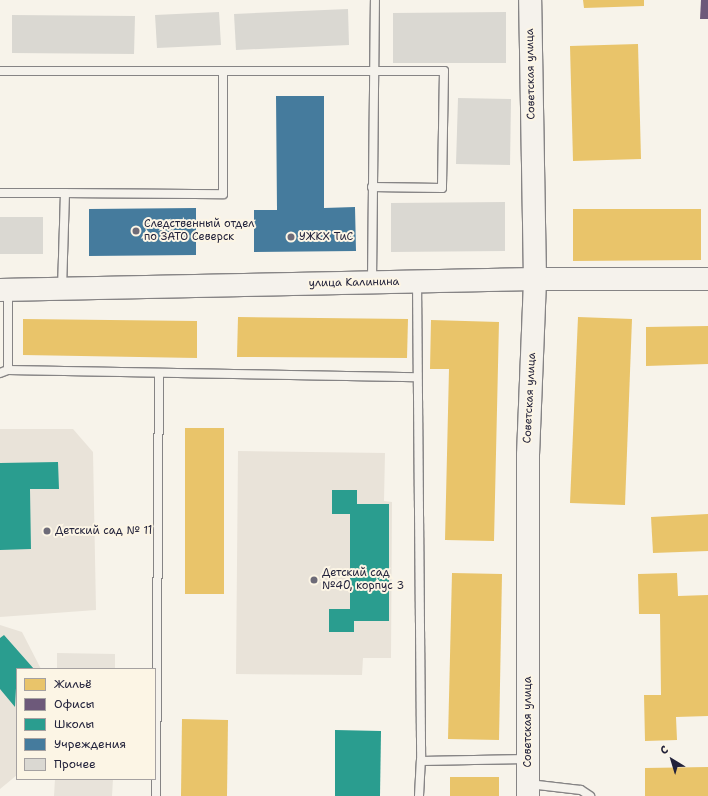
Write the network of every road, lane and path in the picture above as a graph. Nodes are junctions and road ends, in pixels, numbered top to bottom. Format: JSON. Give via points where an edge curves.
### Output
{"nodes":[{"id":1,"x":375,"y":0,"type":"edge"},
{"id":2,"x":530,"y":0,"type":"edge"},
{"id":3,"x":0,"y":72,"type":"edge"},
{"id":4,"x":374,"y":72,"type":"junction"},
{"id":5,"x":223,"y":73,"type":"junction"},
{"id":6,"x":372,"y":187,"type":"junction"},
{"id":7,"x":0,"y":193,"type":"edge"},
{"id":8,"x":65,"y":193,"type":"junction"},
{"id":9,"x":536,"y":279,"type":"junction"},
{"id":10,"x":708,"y":279,"type":"edge"},
{"id":11,"x":417,"y":281,"type":"junction"},
{"id":12,"x":372,"y":282,"type":"junction"},
{"id":13,"x":62,"y":289,"type":"junction"},
{"id":14,"x":4,"y":290,"type":"edge"},
{"id":15,"x":4,"y":372,"type":"edge"},
{"id":16,"x":160,"y":373,"type":"junction"},
{"id":17,"x":417,"y":377,"type":"junction"},
{"id":18,"x":528,"y":759,"type":"junction"},
{"id":19,"x":422,"y":761,"type":"junction"},
{"id":20,"x":528,"y":790,"type":"edge"},
{"id":21,"x":156,"y":796,"type":"edge"},
{"id":22,"x":419,"y":796,"type":"edge"},
{"id":23,"x":590,"y":796,"type":"edge"}],
"edges":[{"from":1,"to":4,"type":"lane"},
{"from":2,"to":9,"type":"street","name":"Советская улица"},
{"from":3,"to":5,"type":"lane"},
{"from":4,"to":5,"type":"lane"},
{"from":4,"to":6,"type":"lane"},
{"from":4,"to":6,"type":"lane","via":[[444,71],[442,188]]},
{"from":5,"to":8,"type":"lane","via":[[223,194]]},
{"from":6,"to":12,"type":"lane"},
{"from":7,"to":8,"type":"lane"},
{"from":8,"to":13,"type":"lane"},
{"from":9,"to":10,"type":"street","name":"улица Калинина"},
{"from":9,"to":11,"type":"street","name":"улица Калинина"},
{"from":9,"to":18,"type":"street","name":"Советская улица","via":[[528,455]]},
{"from":11,"to":12,"type":"street","name":"улица Калинина"},
{"from":11,"to":17,"type":"lane"},
{"from":12,"to":13,"type":"street","name":"улица Калинина"},
{"from":13,"to":14,"type":"street","name":"улица Калинина"},
{"from":14,"to":15,"type":"lane"},
{"from":15,"to":16,"type":"lane"},
{"from":16,"to":17,"type":"lane"},
{"from":16,"to":21,"type":"lane"},
{"from":17,"to":19,"type":"lane"},
{"from":18,"to":19,"type":"lane"},
{"from":18,"to":20,"type":"street","name":"Советская улица"},
{"from":19,"to":22,"type":"lane"},
{"from":20,"to":23,"type":"lane","via":[[581,790]]}]}
